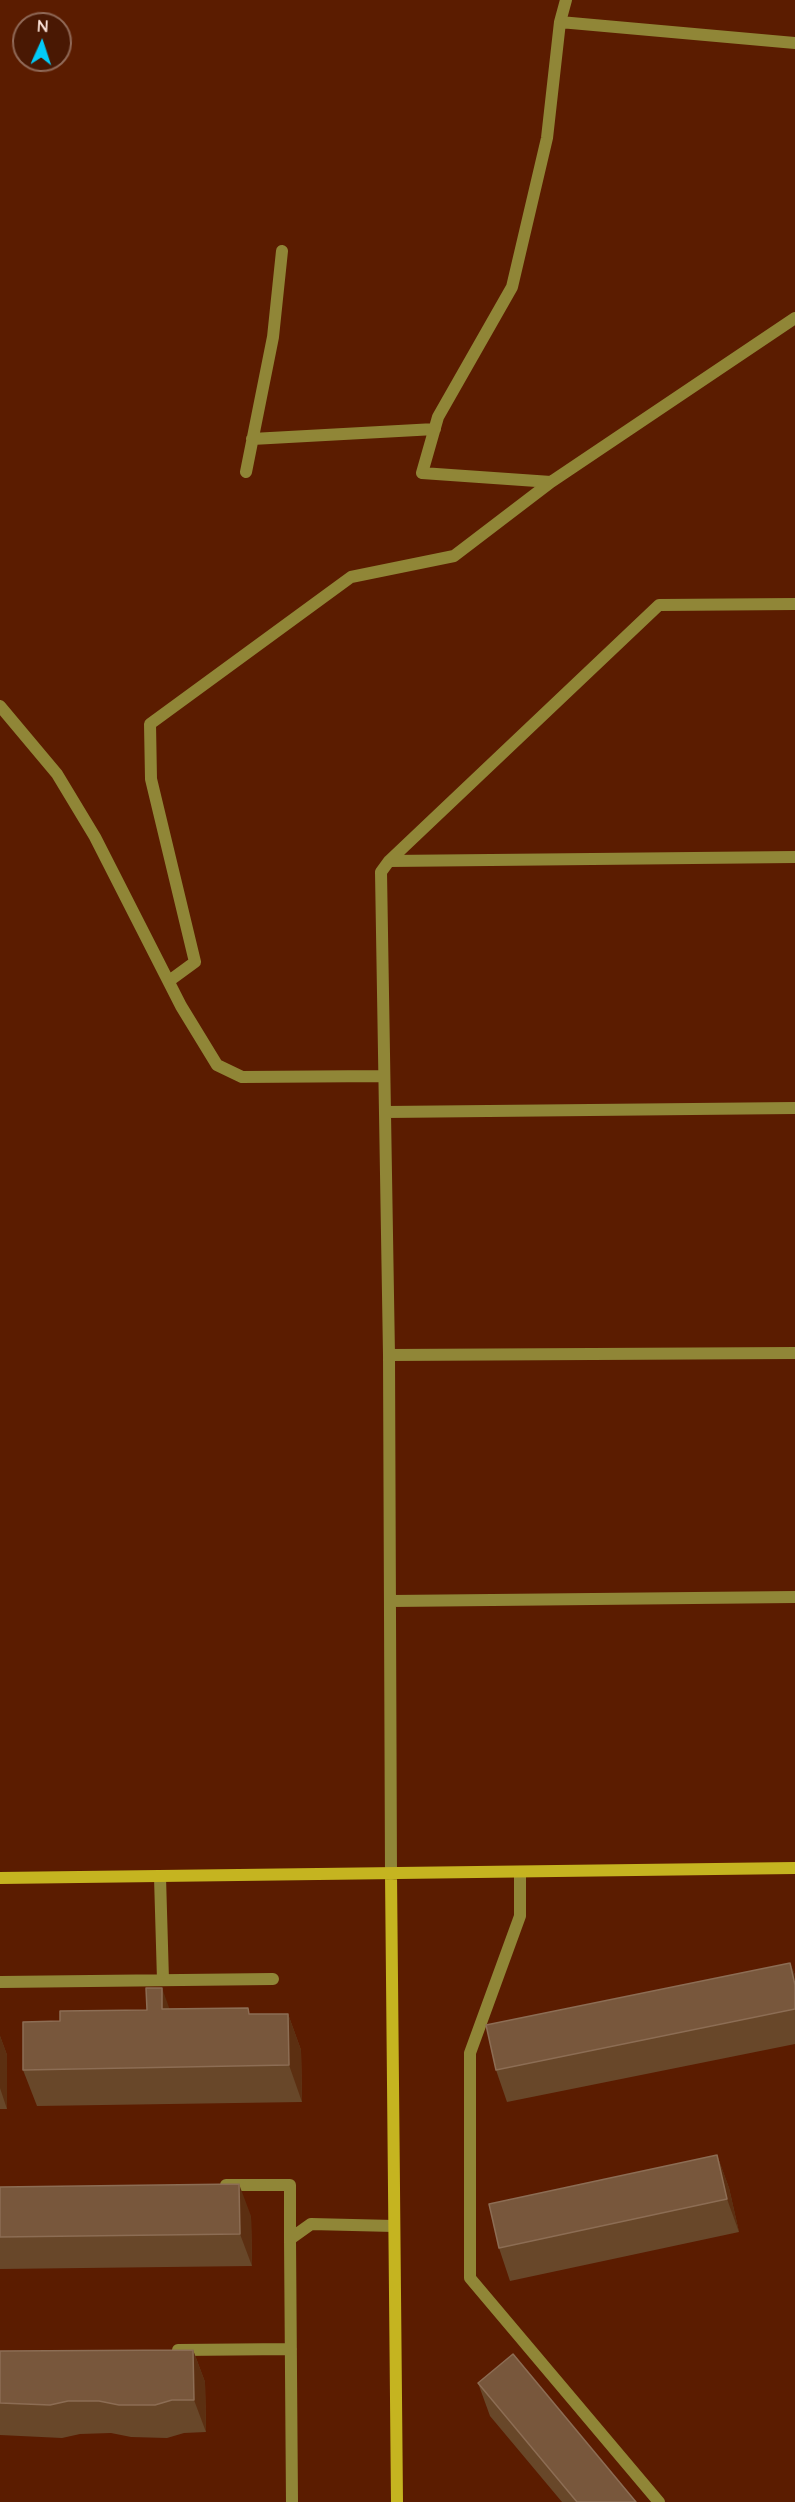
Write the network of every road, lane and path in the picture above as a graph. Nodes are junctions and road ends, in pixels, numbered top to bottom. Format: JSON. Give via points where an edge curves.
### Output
{"nodes":[{"id":1,"x":566,"y":0,"type":"edge"},
{"id":2,"x":560,"y":22,"type":"junction"},
{"id":3,"x":795,"y":44,"type":"edge"},
{"id":4,"x":282,"y":251,"type":"dead end"},
{"id":5,"x":795,"y":318,"type":"edge"},
{"id":6,"x":435,"y":429,"type":"junction"},
{"id":7,"x":252,"y":439,"type":"junction"},
{"id":8,"x":246,"y":472,"type":"dead end"},
{"id":9,"x":551,"y":482,"type":"junction"},
{"id":10,"x":795,"y":604,"type":"edge"},
{"id":11,"x":0,"y":705,"type":"edge"},
{"id":12,"x":795,"y":857,"type":"edge"},
{"id":13,"x":389,"y":861,"type":"junction"},
{"id":14,"x":169,"y":981,"type":"junction"},
{"id":15,"x":384,"y":1076,"type":"junction"},
{"id":16,"x":795,"y":1108,"type":"edge"},
{"id":17,"x":386,"y":1112,"type":"junction"},
{"id":18,"x":795,"y":1353,"type":"edge"},
{"id":19,"x":389,"y":1355,"type":"junction"},
{"id":20,"x":795,"y":1597,"type":"edge"},
{"id":21,"x":391,"y":1601,"type":"junction"},
{"id":22,"x":795,"y":1868,"type":"edge"},
{"id":23,"x":519,"y":1872,"type":"junction"},
{"id":24,"x":391,"y":1874,"type":"junction"},
{"id":25,"x":160,"y":1876,"type":"junction"},
{"id":26,"x":0,"y":1878,"type":"edge"},
{"id":27,"x":273,"y":1979,"type":"dead end"},
{"id":28,"x":163,"y":1980,"type":"junction"},
{"id":29,"x":0,"y":1982,"type":"edge"},
{"id":30,"x":209,"y":2186,"type":"edge"},
{"id":31,"x":394,"y":2226,"type":"junction"},
{"id":32,"x":290,"y":2239,"type":"junction"},
{"id":33,"x":291,"y":2349,"type":"junction"},
{"id":34,"x":163,"y":2350,"type":"edge"},
{"id":35,"x":292,"y":2502,"type":"edge"},
{"id":36,"x":397,"y":2502,"type":"edge"},
{"id":37,"x":659,"y":2502,"type":"edge"}],
"edges":[{"from":1,"to":2,"type":"street"},
{"from":2,"to":3,"type":"street"},
{"from":2,"to":6,"type":"street","via":[[547,138],[512,287],[438,417]]},
{"from":4,"to":7,"type":"street","via":[[273,337]]},
{"from":5,"to":9,"type":"street"},
{"from":6,"to":7,"type":"street"},
{"from":6,"to":9,"type":"street","via":[[422,473]]},
{"from":7,"to":8,"type":"street"},
{"from":9,"to":14,"type":"street","via":[[454,556],[351,577],[150,724],[151,779],[195,962]]},
{"from":10,"to":13,"type":"street","via":[[659,605]]},
{"from":11,"to":14,"type":"street","via":[[57,774],[95,837]]},
{"from":12,"to":13,"type":"street"},
{"from":13,"to":15,"type":"street","via":[[381,872]]},
{"from":14,"to":15,"type":"street","via":[[217,1065],[242,1077]]},
{"from":15,"to":17,"type":"street"},
{"from":16,"to":17,"type":"street"},
{"from":17,"to":19,"type":"street"},
{"from":18,"to":19,"type":"street"},
{"from":19,"to":21,"type":"street"},
{"from":20,"to":21,"type":"street"},
{"from":21,"to":24,"type":"street"},
{"from":22,"to":23,"type":"street"},
{"from":23,"to":24,"type":"street"},
{"from":23,"to":37,"type":"street","via":[[520,1916],[470,2053],[470,2278]]},
{"from":24,"to":25,"type":"street"},
{"from":24,"to":31,"type":"street"},
{"from":25,"to":26,"type":"street"},
{"from":25,"to":28,"type":"street"},
{"from":27,"to":28,"type":"street"},
{"from":28,"to":29,"type":"street"},
{"from":30,"to":32,"type":"street","via":[[290,2184]]},
{"from":31,"to":32,"type":"street","via":[[311,2224]]},
{"from":31,"to":36,"type":"street"},
{"from":32,"to":33,"type":"street"},
{"from":33,"to":34,"type":"street"},
{"from":33,"to":35,"type":"street"}]}
